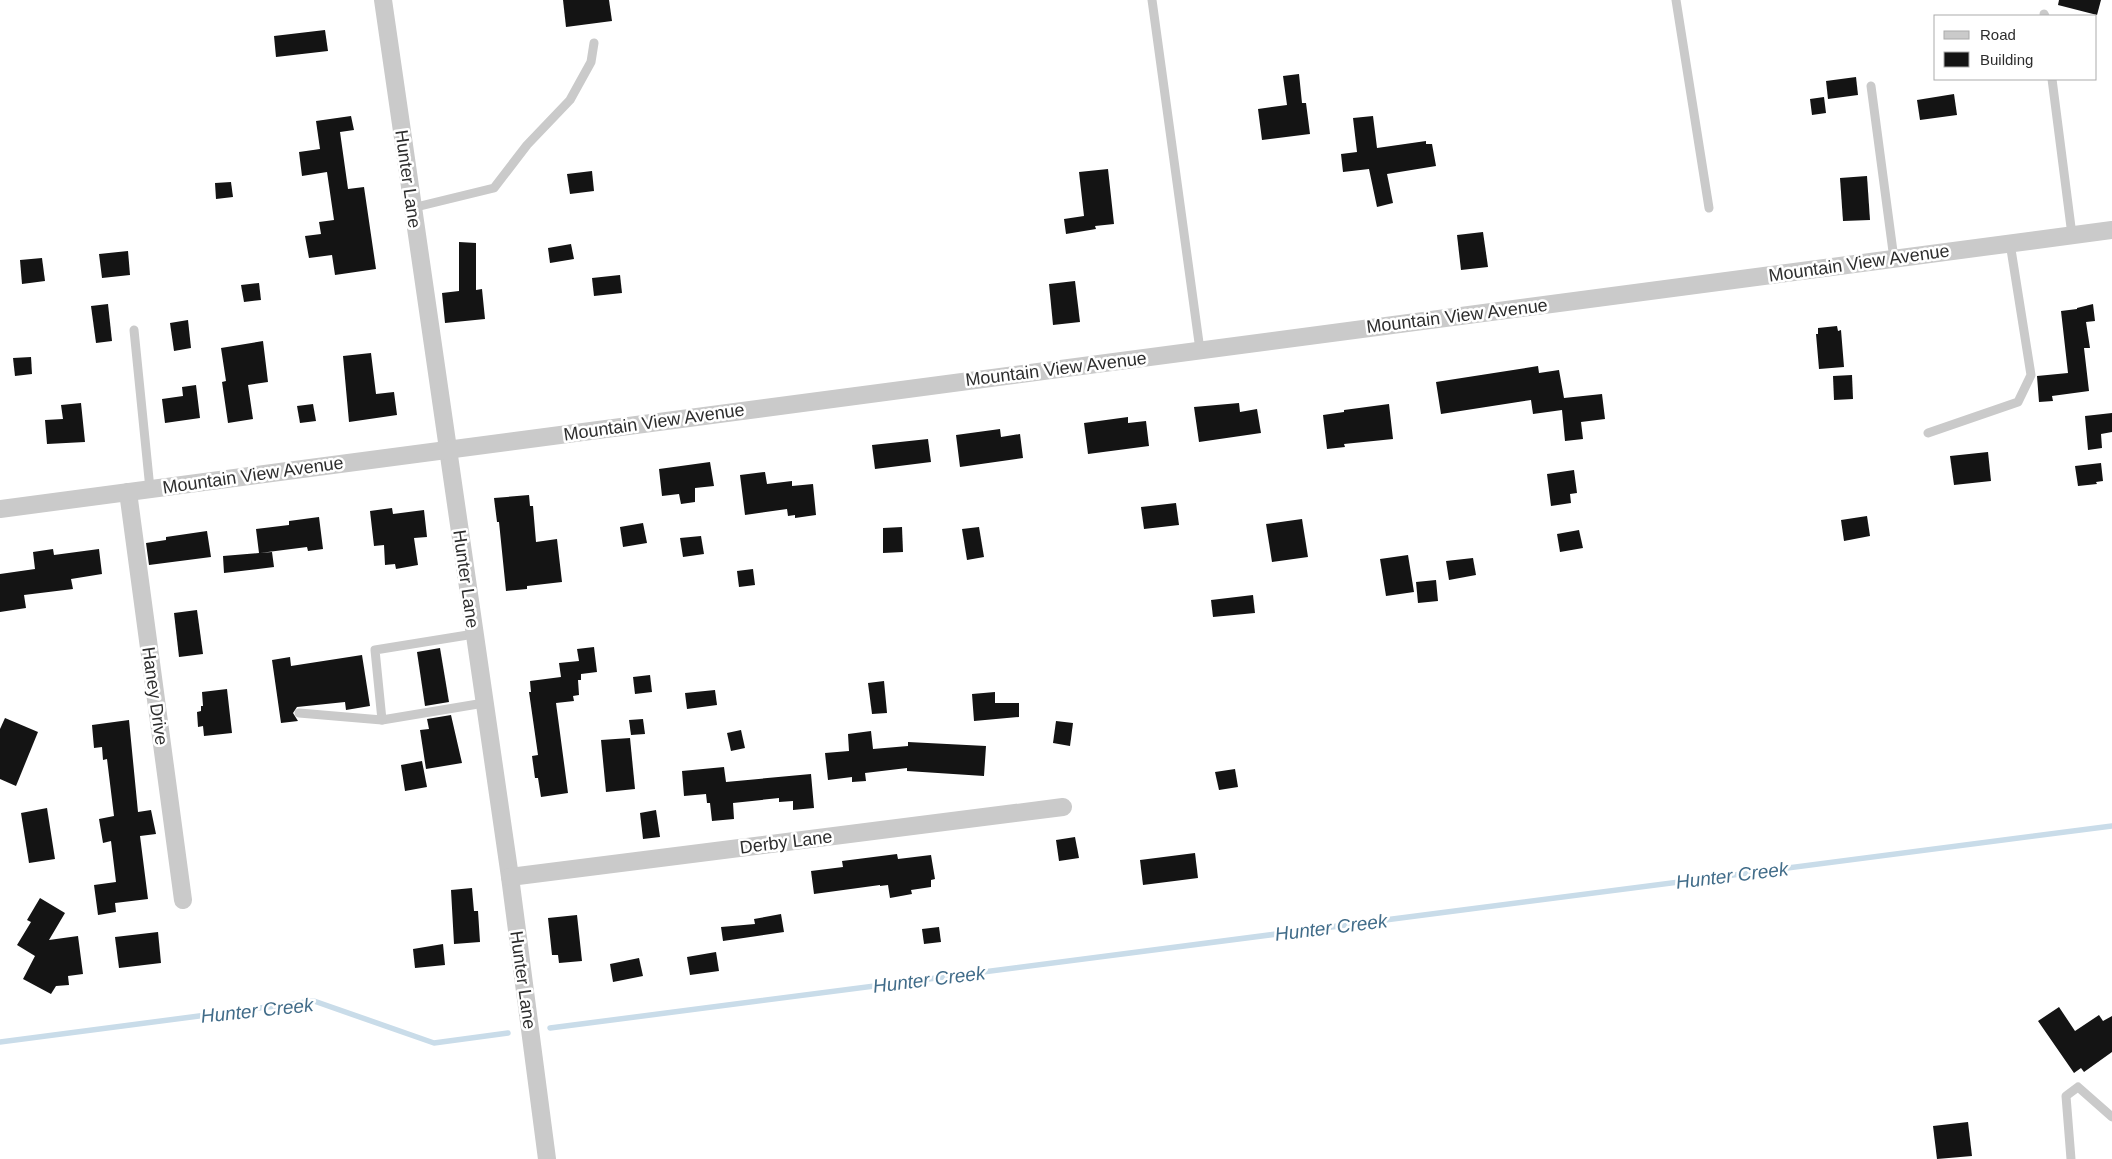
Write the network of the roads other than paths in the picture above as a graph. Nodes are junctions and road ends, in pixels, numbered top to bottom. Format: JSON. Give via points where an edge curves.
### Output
{"nodes":[{"id":1,"x":383,"y":0,"type":"edge"},
{"id":2,"x":1152,"y":0,"type":"edge"},
{"id":3,"x":1676,"y":0,"type":"edge"},
{"id":4,"x":594,"y":43,"type":"dead end"},
{"id":5,"x":2052,"y":80,"type":"edge"},
{"id":6,"x":1870,"y":86,"type":"dead end"},
{"id":7,"x":412,"y":208,"type":"junction"},
{"id":8,"x":1708,"y":208,"type":"dead end"},
{"id":9,"x":2112,"y":230,"type":"edge"},
{"id":10,"x":2072,"y":235,"type":"junction"},
{"id":11,"x":2010,"y":243,"type":"junction"},
{"id":12,"x":1894,"y":259,"type":"junction"},
{"id":13,"x":134,"y":330,"type":"dead end"},
{"id":14,"x":1200,"y":350,"type":"junction"},
{"id":15,"x":1928,"y":434,"type":"dead end"},
{"id":16,"x":446,"y":449,"type":"junction"},
{"id":17,"x":150,"y":489,"type":"junction"},
{"id":18,"x":128,"y":492,"type":"junction"},
{"id":19,"x":0,"y":509,"type":"edge"},
{"id":20,"x":474,"y":634,"type":"junction"},
{"id":21,"x":484,"y":703,"type":"junction"},
{"id":22,"x":299,"y":713,"type":"dead end"},
{"id":23,"x":382,"y":720,"type":"junction"},
{"id":24,"x":1063,"y":807,"type":"dead end"},
{"id":25,"x":510,"y":877,"type":"junction"},
{"id":26,"x":183,"y":900,"type":"dead end"},
{"id":27,"x":2112,"y":1117,"type":"edge"},
{"id":28,"x":547,"y":1159,"type":"edge"},
{"id":29,"x":2071,"y":1159,"type":"edge"}],
"edges":[{"from":1,"to":7,"type":"street","name":"Hunter Lane"},
{"from":2,"to":14,"type":"lane"},
{"from":3,"to":8,"type":"lane"},
{"from":4,"to":7,"type":"lane","via":[[591,62],[570,100],[527,145],[494,188]]},
{"from":5,"to":10,"type":"lane"},
{"from":6,"to":12,"type":"lane"},
{"from":7,"to":16,"type":"street","name":"Hunter Lane"},
{"from":9,"to":10,"type":"street","name":"Mountain View Avenue"},
{"from":10,"to":11,"type":"street","name":"Mountain View Avenue"},
{"from":11,"to":12,"type":"street","name":"Mountain View Avenue"},
{"from":11,"to":15,"type":"lane","via":[[2031,375],[2018,402]]},
{"from":12,"to":14,"type":"street","name":"Mountain View Avenue"},
{"from":13,"to":17,"type":"lane"},
{"from":14,"to":16,"type":"street","name":"Mountain View Avenue"},
{"from":16,"to":17,"type":"street","name":"Mountain View Avenue"},
{"from":16,"to":20,"type":"street","name":"Hunter Lane"},
{"from":17,"to":18,"type":"street","name":"Mountain View Avenue"},
{"from":18,"to":19,"type":"street","name":"Mountain View Avenue"},
{"from":18,"to":26,"type":"street","name":"Haney Drive"},
{"from":20,"to":21,"type":"street","name":"Hunter Lane"},
{"from":20,"to":23,"type":"lane","via":[[375,650]]},
{"from":21,"to":23,"type":"lane"},
{"from":21,"to":25,"type":"street","name":"Hunter Lane"},
{"from":22,"to":23,"type":"lane"},
{"from":24,"to":25,"type":"street","name":"Derby Lane"},
{"from":25,"to":28,"type":"street","name":"Hunter Lane"},
{"from":27,"to":29,"type":"lane","via":[[2078,1087],[2066,1096]]}]}
